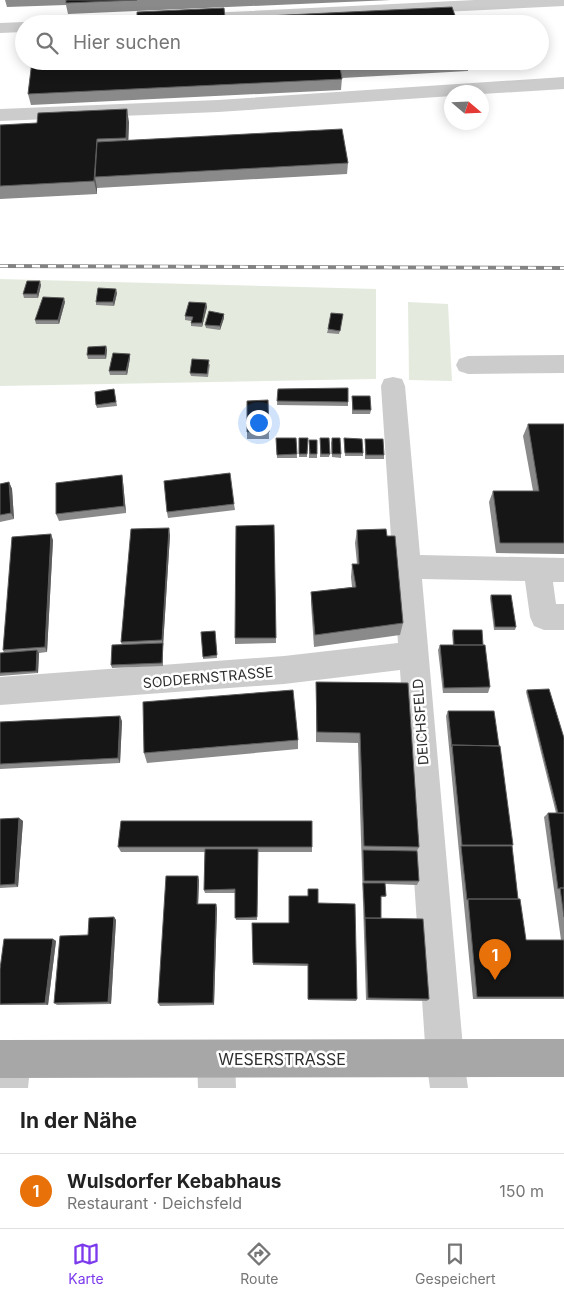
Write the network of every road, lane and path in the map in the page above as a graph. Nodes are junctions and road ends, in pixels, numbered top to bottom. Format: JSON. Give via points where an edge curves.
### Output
{"nodes":[{"id":1,"x":564,"y":1,"type":"edge"},
{"id":2,"x":277,"y":15,"type":"edge"},
{"id":3,"x":15,"y":27,"type":"edge"},
{"id":4,"x":0,"y":28,"type":"edge"},
{"id":5,"x":564,"y":83,"type":"edge"},
{"id":6,"x":0,"y":114,"type":"edge"},
{"id":7,"x":564,"y":364,"type":"edge"},
{"id":8,"x":468,"y":365,"type":"dead end"},
{"id":9,"x":393,"y":386,"type":"dead end"},
{"id":10,"x":406,"y":567,"type":"junction"},
{"id":11,"x":551,"y":570,"type":"edge"},
{"id":12,"x":564,"y":617,"type":"edge"},
{"id":13,"x":415,"y":655,"type":"junction"},
{"id":14,"x":0,"y":691,"type":"edge"},
{"id":15,"x":564,"y":1058,"type":"edge"},
{"id":16,"x":7,"y":1069,"type":"edge"},
{"id":17,"x":216,"y":1073,"type":"edge"},
{"id":18,"x":447,"y":1073,"type":"edge"}],
"edges":[{"from":1,"to":2,"type":"street"},
{"from":3,"to":4,"type":"street"},
{"from":5,"to":6,"type":"street","via":[[218,106]]},
{"from":7,"to":8,"type":"street"},
{"from":9,"to":10,"type":"street","name":"DEICHSFELD"},
{"from":10,"to":11,"type":"street"},
{"from":10,"to":13,"type":"street","name":"DEICHSFELD"},
{"from":11,"to":12,"type":"street","via":[[544,617]]},
{"from":13,"to":14,"type":"street","name":"SODDERNSTRASSE","via":[[264,672]]},
{"from":13,"to":18,"type":"street","name":"DEICHSFELD"},
{"from":15,"to":18,"type":"main road","name":"WESERSTRASSE"},
{"from":16,"to":17,"type":"main road","name":"WESERSTRASSE"},
{"from":17,"to":18,"type":"main road","name":"WESERSTRASSE"}]}
